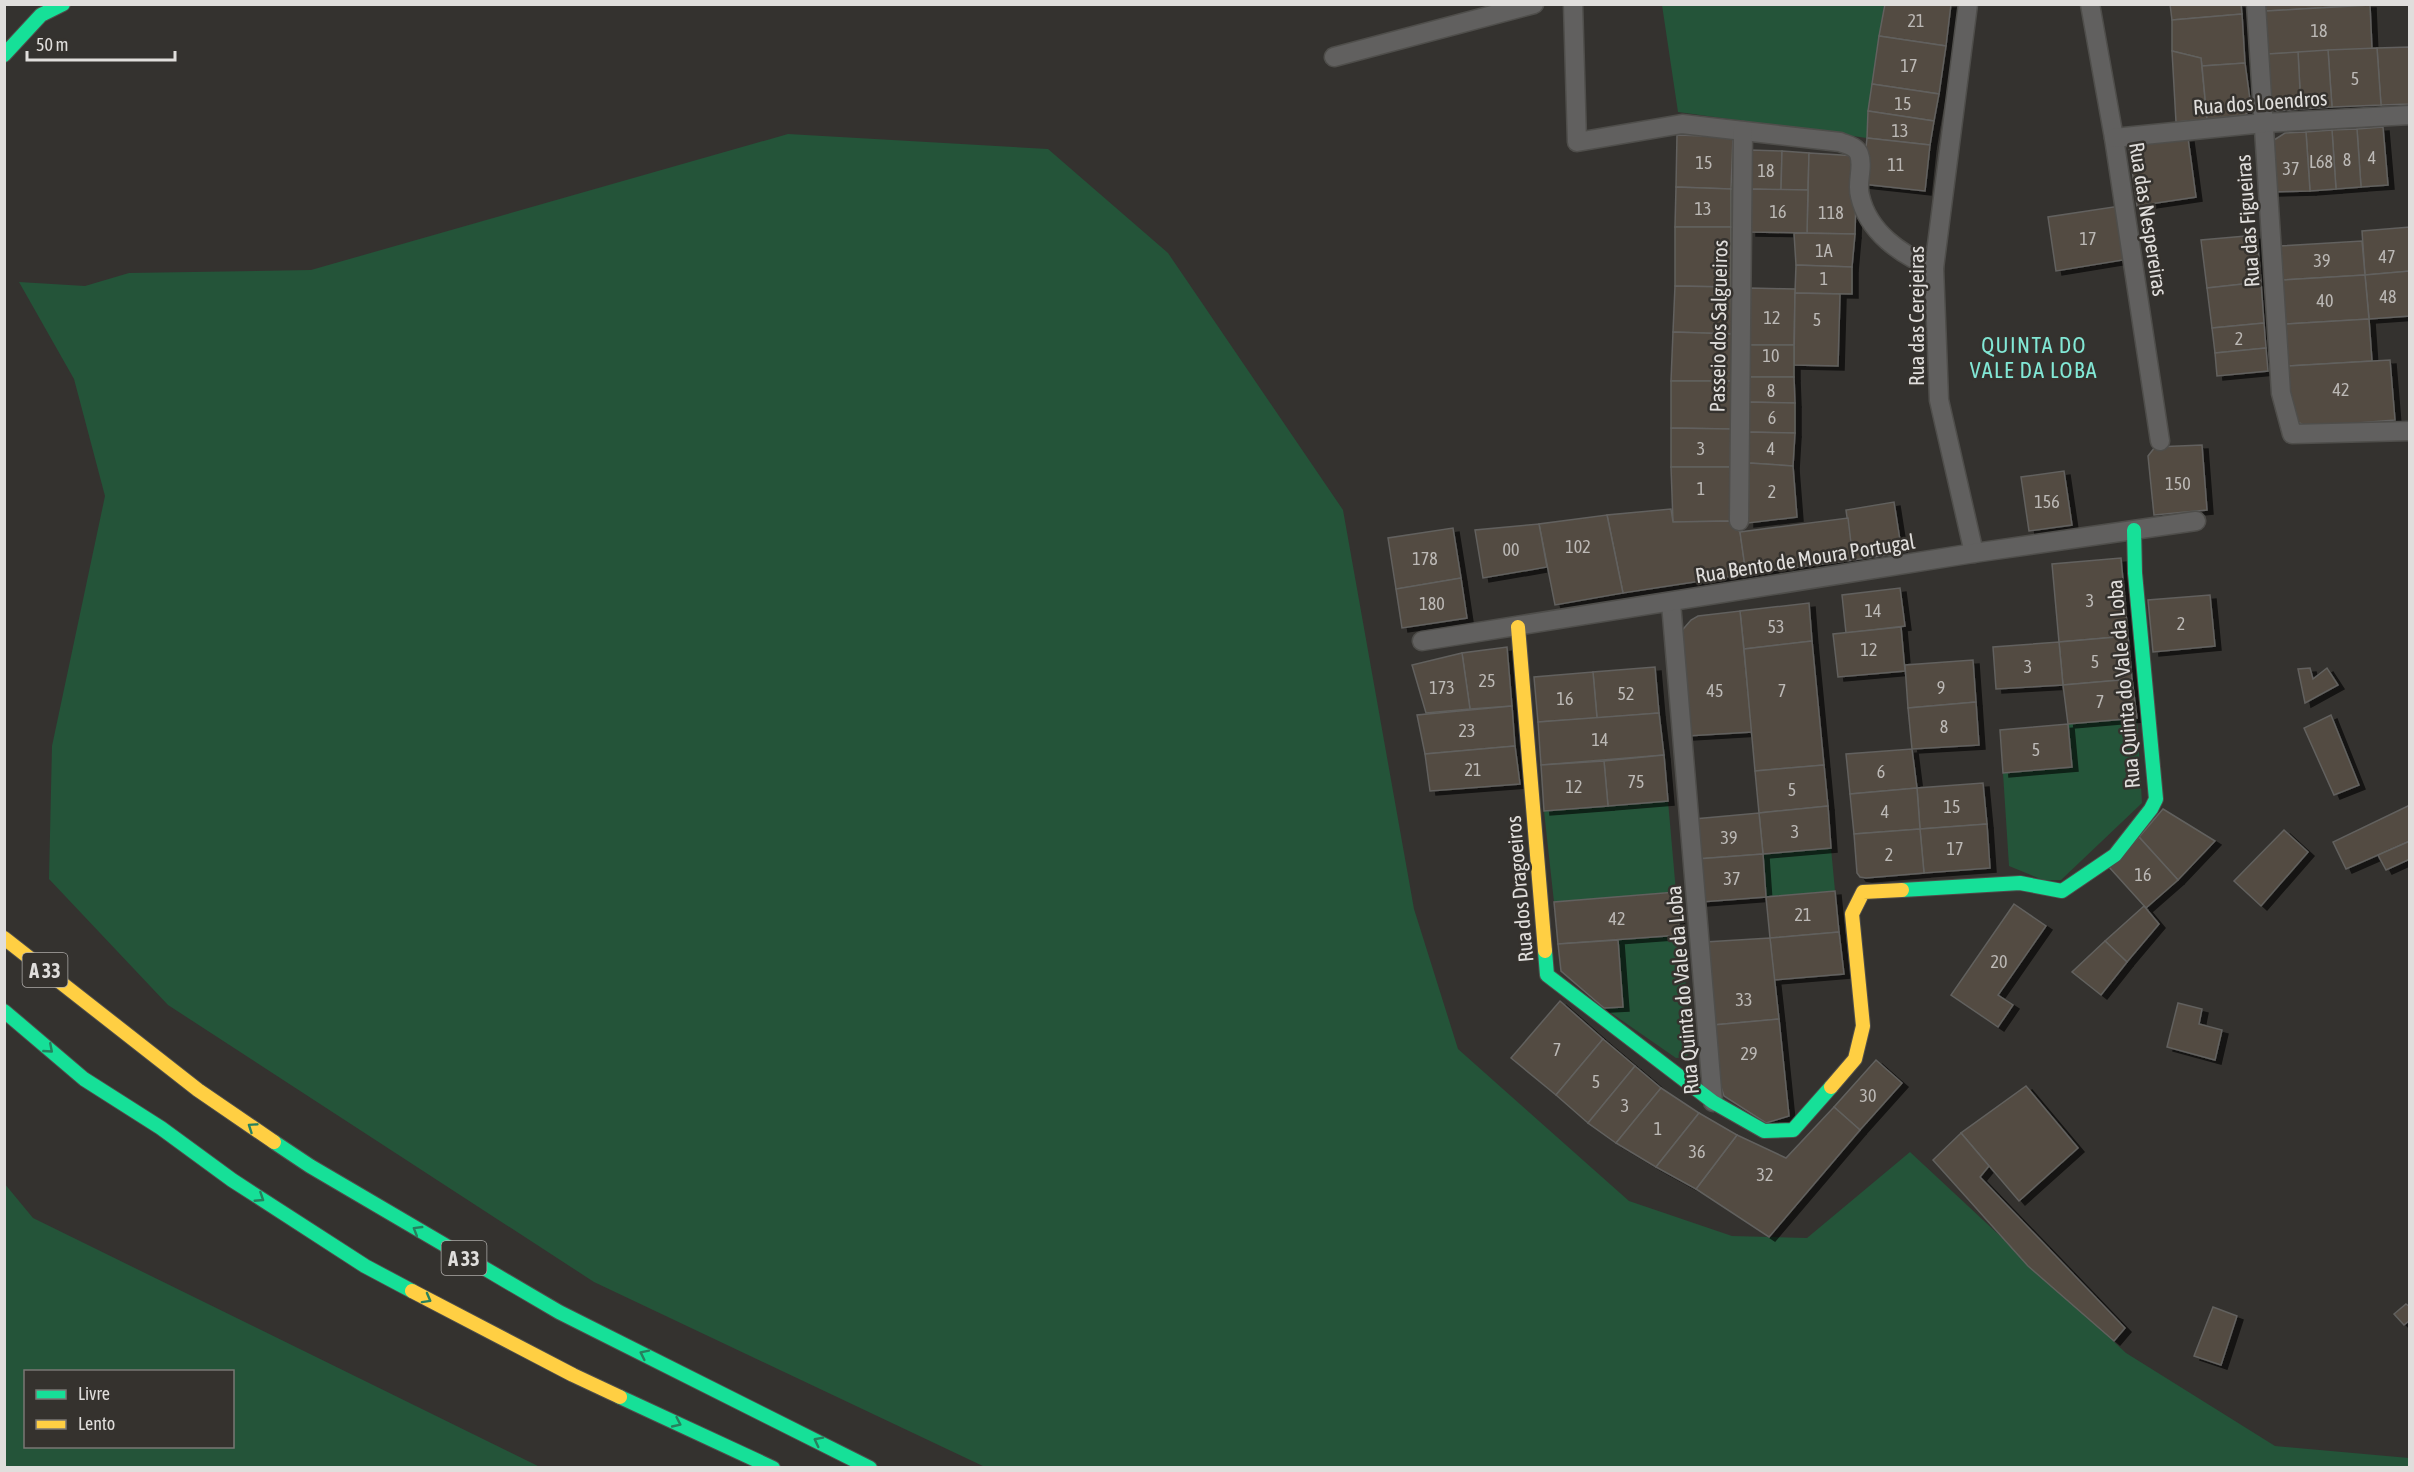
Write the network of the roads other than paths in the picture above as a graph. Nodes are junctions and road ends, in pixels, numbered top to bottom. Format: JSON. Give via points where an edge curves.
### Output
{"nodes":[{"id":1,"x":63,"y":4,"type":"edge"},
{"id":2,"x":1534,"y":4,"type":"edge"},
{"id":3,"x":1573,"y":4,"type":"edge"},
{"id":4,"x":1968,"y":4,"type":"edge"},
{"id":5,"x":2090,"y":4,"type":"edge"},
{"id":6,"x":2256,"y":4,"type":"edge"},
{"id":7,"x":4,"y":55,"type":"edge"},
{"id":8,"x":1334,"y":57,"type":"dead end"},
{"id":9,"x":2409,"y":115,"type":"edge"},
{"id":10,"x":2264,"y":123,"type":"junction"},
{"id":11,"x":1743,"y":131,"type":"junction"},
{"id":12,"x":2114,"y":138,"type":"junction"},
{"id":13,"x":1934,"y":268,"type":"junction"},
{"id":14,"x":2409,"y":431,"type":"edge"},
{"id":15,"x":2160,"y":441,"type":"dead end"},
{"id":16,"x":2196,"y":520,"type":"dead end"},
{"id":17,"x":1739,"y":521,"type":"dead end"},
{"id":18,"x":2134,"y":530,"type":"junction"},
{"id":19,"x":1974,"y":553,"type":"junction"},
{"id":20,"x":1671,"y":603,"type":"junction"},
{"id":21,"x":1518,"y":627,"type":"junction"},
{"id":22,"x":1422,"y":641,"type":"dead end"},
{"id":23,"x":4,"y":924,"type":"edge"},
{"id":24,"x":4,"y":938,"type":"edge"},
{"id":25,"x":4,"y":997,"type":"edge"},
{"id":26,"x":86,"y":1003,"type":"junction"},
{"id":27,"x":4,"y":1011,"type":"edge"},
{"id":28,"x":1713,"y":1102,"type":"junction"},
{"id":29,"x":161,"y":1128,"type":"junction"},
{"id":30,"x":773,"y":1467,"type":"edge"},
{"id":31,"x":870,"y":1467,"type":"edge"}],
"edges":[{"from":1,"to":7,"type":"main road","via":[[41,15]]},
{"from":2,"to":8,"type":"street"},
{"from":3,"to":11,"type":"street","via":[[1577,142],[1682,124]]},
{"from":4,"to":13,"type":"street","name":"Rua das Cerejeiras"},
{"from":5,"to":12,"type":"street","name":"Rua das Nespereiras"},
{"from":6,"to":10,"type":"street","name":"Rua das Figueiras"},
{"from":9,"to":10,"type":"street","name":"Rua dos Loendros"},
{"from":10,"to":12,"type":"street","name":"Rua dos Loendros"},
{"from":10,"to":14,"type":"street","name":"Rua das Figueiras","via":[[2281,393],[2292,434]]},
{"from":11,"to":13,"type":"street","via":[[1840,142],[1857,150],[1859,194],[1875,228],[1900,252]]},
{"from":11,"to":17,"type":"street","name":"Passeio dos Salgueiros"},
{"from":12,"to":15,"type":"street","name":"Rua das Nespereiras"},
{"from":13,"to":19,"type":"street","name":"Rua das Cerejeiras","via":[[1939,400]]},
{"from":16,"to":18,"type":"street","name":"Rua Bento de Moura Portugal"},
{"from":18,"to":19,"type":"street","name":"Rua Bento de Moura Portugal"},
{"from":18,"to":28,"type":"main road","name":"Rua Quinta do Vale da Loba","via":[[2156,799],[2151,810],[2115,855],[2062,891],[2020,883],[1863,892],[1851,915],[1863,1026],[1855,1059],[1793,1130],[1764,1131]]},
{"from":19,"to":20,"type":"street","name":"Rua Bento de Moura Portugal"},
{"from":20,"to":21,"type":"street","name":"Rua Bento de Moura Portugal"},
{"from":20,"to":28,"type":"street","name":"Rua Quinta do Vale da Loba"},
{"from":21,"to":22,"type":"street","name":"Rua Bento de Moura Portugal"},
{"from":21,"to":28,"type":"main road","name":"Rua dos Dragoeiros","via":[[1547,975]]},
{"from":23,"to":26,"type":"main road"},
{"from":24,"to":26,"type":"main road","number":"A 33"},
{"from":25,"to":29,"type":"main road","number":"A 33"},
{"from":31,"to":26,"type":"main road","number":"A 33","one_way":true,"via":[[559,1312],[410,1226],[207,1097]]},
{"from":27,"to":29,"type":"main road","one_way":true,"via":[[84,1079]]},
{"from":29,"to":30,"type":"main road","number":"A 33","one_way":true,"via":[[232,1180],[365,1266],[562,1370]]}]}
